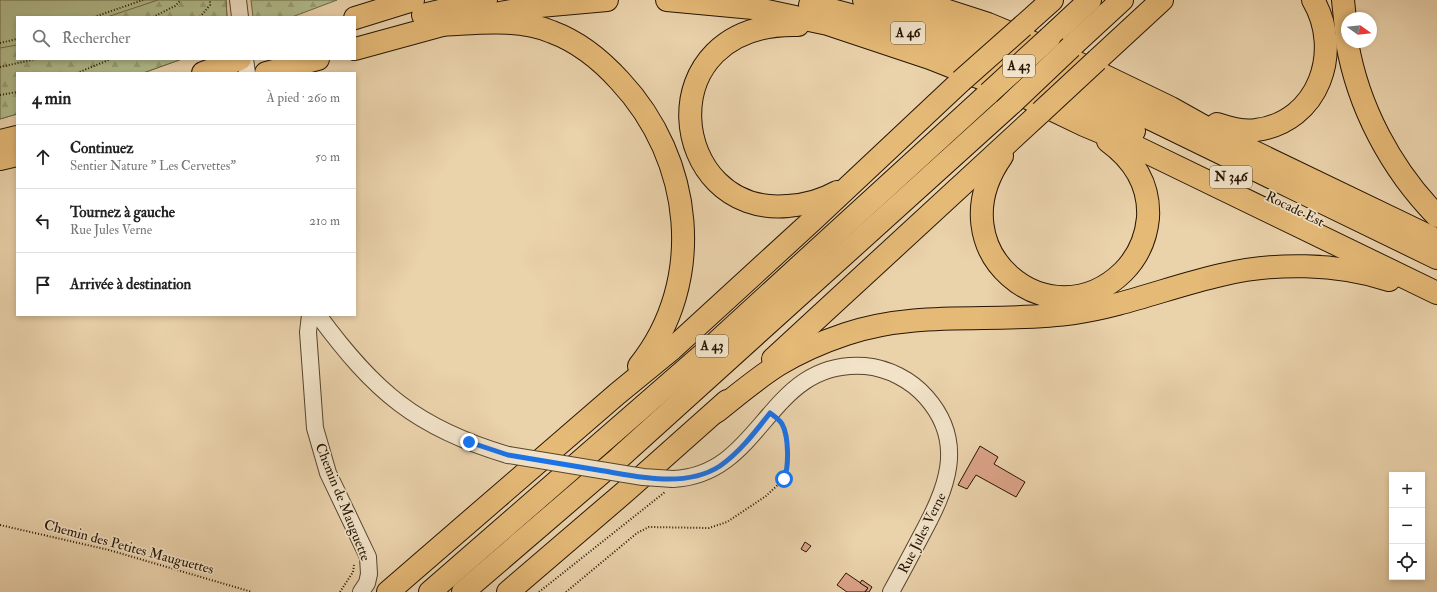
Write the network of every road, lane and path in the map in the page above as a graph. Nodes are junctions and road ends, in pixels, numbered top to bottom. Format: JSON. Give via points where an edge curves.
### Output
{"nodes":[{"id":1,"x":143,"y":0,"type":"edge"},
{"id":2,"x":181,"y":0,"type":"edge"},
{"id":3,"x":210,"y":0,"type":"edge"},
{"id":4,"x":238,"y":0,"type":"edge"},
{"id":5,"x":379,"y":0,"type":"edge"},
{"id":6,"x":413,"y":0,"type":"edge"},
{"id":7,"x":486,"y":0,"type":"edge"},
{"id":8,"x":606,"y":0,"type":"edge"},
{"id":9,"x":667,"y":0,"type":"edge"},
{"id":10,"x":789,"y":0,"type":"edge"},
{"id":11,"x":864,"y":0,"type":"edge"},
{"id":12,"x":914,"y":0,"type":"edge"},
{"id":13,"x":947,"y":0,"type":"edge"},
{"id":14,"x":1090,"y":0,"type":"edge"},
{"id":15,"x":1122,"y":0,"type":"edge"},
{"id":16,"x":1162,"y":0,"type":"edge"},
{"id":17,"x":1313,"y":0,"type":"edge"},
{"id":18,"x":1343,"y":0,"type":"edge"},
{"id":19,"x":1039,"y":10,"type":"edge"},
{"id":20,"x":1344,"y":12,"type":"edge"},
{"id":21,"x":97,"y":16,"type":"edge"},
{"id":22,"x":155,"y":16,"type":"edge"},
{"id":23,"x":201,"y":16,"type":"edge"},
{"id":24,"x":240,"y":16,"type":"edge"},
{"id":25,"x":340,"y":16,"type":"edge"},
{"id":26,"x":356,"y":18,"type":"edge"},
{"id":27,"x":988,"y":24,"type":"junction"},
{"id":28,"x":436,"y":25,"type":"junction"},
{"id":29,"x":850,"y":32,"type":"junction"},
{"id":30,"x":356,"y":35,"type":"edge"},
{"id":31,"x":16,"y":39,"type":"edge"},
{"id":32,"x":0,"y":43,"type":"edge"},
{"id":33,"x":1349,"y":48,"type":"edge"},
{"id":34,"x":356,"y":49,"type":"edge"},
{"id":35,"x":32,"y":60,"type":"edge"},
{"id":36,"x":109,"y":60,"type":"edge"},
{"id":37,"x":237,"y":60,"type":"edge"},
{"id":38,"x":245,"y":60,"type":"edge"},
{"id":39,"x":285,"y":60,"type":"edge"},
{"id":40,"x":314,"y":60,"type":"edge"},
{"id":41,"x":0,"y":67,"type":"edge"},
{"id":42,"x":79,"y":72,"type":"edge"},
{"id":43,"x":206,"y":72,"type":"edge"},
{"id":44,"x":247,"y":72,"type":"edge"},
{"id":45,"x":254,"y":72,"type":"edge"},
{"id":46,"x":270,"y":72,"type":"edge"},
{"id":47,"x":1030,"y":72,"type":"junction"},
{"id":48,"x":16,"y":92,"type":"edge"},
{"id":49,"x":0,"y":95,"type":"edge"},
{"id":50,"x":1171,"y":108,"type":"junction"},
{"id":51,"x":1034,"y":119,"type":"junction"},
{"id":52,"x":1084,"y":125,"type":"junction"},
{"id":53,"x":16,"y":137,"type":"edge"},
{"id":54,"x":0,"y":141,"type":"edge"},
{"id":55,"x":16,"y":155,"type":"edge"},
{"id":56,"x":0,"y":159,"type":"edge"},
{"id":57,"x":854,"y":180,"type":"junction"},
{"id":58,"x":1437,"y":216,"type":"edge"},
{"id":59,"x":1437,"y":240,"type":"edge"},
{"id":60,"x":1437,"y":258,"type":"edge"},
{"id":61,"x":1437,"y":278,"type":"edge"},
{"id":62,"x":1437,"y":293,"type":"edge"},
{"id":63,"x":1437,"y":298,"type":"edge"},
{"id":64,"x":310,"y":316,"type":"edge"},
{"id":65,"x":319,"y":316,"type":"edge"},
{"id":66,"x":617,"y":394,"type":"junction"},
{"id":67,"x":716,"y":412,"type":"junction"},
{"id":68,"x":770,"y":413,"type":"junction"},
{"id":69,"x":676,"y":478,"type":"junction"},
{"id":70,"x":0,"y":525,"type":"edge"},
{"id":71,"x":252,"y":592,"type":"edge"},
{"id":72,"x":361,"y":592,"type":"edge"},
{"id":73,"x":388,"y":592,"type":"edge"},
{"id":74,"x":430,"y":592,"type":"edge"},
{"id":75,"x":463,"y":592,"type":"edge"},
{"id":76,"x":508,"y":592,"type":"edge"},
{"id":77,"x":539,"y":592,"type":"edge"},
{"id":78,"x":566,"y":592,"type":"edge"},
{"id":79,"x":891,"y":592,"type":"edge"}],
"edges":[{"from":1,"to":21,"type":"path"},
{"from":2,"to":22,"type":"path","via":[[176,6]]},
{"from":3,"to":23,"type":"path","via":[[210,5]]},
{"from":4,"to":24,"type":"street"},
{"from":5,"to":25,"type":"highway"},
{"from":6,"to":26,"type":"highway"},
{"from":7,"to":30,"type":"highway"},
{"from":8,"to":28,"type":"highway","via":[[540,6]]},
{"from":9,"to":29,"type":"highway","via":[[783,13]]},
{"from":10,"to":47,"type":"highway","number":"A 46","via":[[907,32]]},
{"from":11,"to":47,"type":"highway","number":"A 46","via":[[943,26]]},
{"from":12,"to":27,"type":"highway"},
{"from":13,"to":27,"type":"highway"},
{"from":14,"to":74,"type":"highway","number":"A 43","bridge":true,"via":[[709,349]]},
{"from":15,"to":75,"type":"highway","number":"A 43","bridge":true,"via":[[625,453]]},
{"from":16,"to":51,"type":"highway","bridge":true},
{"from":17,"to":50,"type":"highway","via":[[1324,22],[1327,54],[1316,90],[1298,111],[1268,128],[1243,130]]},
{"from":18,"to":20,"type":"highway"},
{"from":19,"to":57,"type":"highway","bridge":true},
{"from":27,"to":50,"type":"highway","via":[[1055,52]]},
{"from":28,"to":34,"type":"highway"},
{"from":28,"to":66,"type":"highway","via":[[519,23],[540,27],[565,37],[587,50],[609,69],[639,104],[660,138],[672,168],[680,199],[684,232],[680,275],[673,303],[657,340]]},
{"from":29,"to":52,"type":"highway","via":[[922,55],[1011,90]]},
{"from":29,"to":57,"type":"highway","via":[[791,25],[769,26],[738,36],[721,47],[704,67],[693,92],[690,121],[692,138],[698,154],[710,173],[726,189],[751,202],[774,207],[805,204],[829,196]]},
{"from":31,"to":32,"type":"path"},
{"from":33,"to":58,"type":"highway","via":[[1359,89],[1375,127],[1401,173]]},
{"from":35,"to":41,"type":"path"},
{"from":36,"to":42,"type":"path"},
{"from":37,"to":43,"type":"highway"},
{"from":38,"to":44,"type":"street"},
{"from":39,"to":45,"type":"highway"},
{"from":40,"to":46,"type":"highway"},
{"from":47,"to":60,"type":"highway","name":"Rocade Est","number":"N 346","via":[[1094,91]]},
{"from":47,"to":61,"type":"highway","name":"Rocade Est","number":"N 346"},
{"from":48,"to":49,"type":"path"},
{"from":50,"to":59,"type":"highway","via":[[1221,136]]},
{"from":51,"to":52,"type":"highway","via":[[998,162],[985,186],[981,209],[983,232],[996,261],[1012,278],[1036,291],[1062,296],[1093,292],[1117,277],[1131,263],[1141,246],[1148,220],[1146,191],[1133,164],[1116,147]]},
{"from":51,"to":67,"type":"highway"},
{"from":52,"to":62,"type":"highway","via":[[1134,146]]},
{"from":53,"to":54,"type":"highway"},
{"from":55,"to":56,"type":"highway"},
{"from":57,"to":66,"type":"highway","via":[[678,343]]},
{"from":63,"to":67,"type":"highway","via":[[1366,274],[1325,268],[1290,267],[1222,275],[1074,313],[906,321],[853,332],[811,348],[777,366]]},
{"from":64,"to":72,"type":"street","name":"Chemin de Mauguette","via":[[308,332],[315,428],[328,473],[368,557],[369,574]]},
{"from":65,"to":69,"type":"street","name":"Rue Jules Verne","bridge":true,"via":[[360,368],[400,405],[428,424],[508,455],[643,477]]},
{"from":66,"to":73,"type":"highway"},
{"from":67,"to":76,"type":"highway"},
{"from":68,"to":69,"type":"street","name":"Rue Jules Verne","via":[[735,454],[719,466],[698,475]]},
{"from":68,"to":78,"type":"path","via":[[782,423],[786,441],[787,470],[784,479],[766,496],[727,522],[710,528],[649,527],[637,533]]},
{"from":68,"to":79,"type":"street","name":"Rue Jules Verne","via":[[789,393],[808,379],[826,371],[846,367],[866,366],[888,372],[909,383],[929,401],[947,435],[950,456],[948,477],[935,511]]},
{"from":69,"to":77,"type":"path","via":[[668,489]]},
{"from":70,"to":71,"type":"path","name":"Chemin des Petites Mauguettes","via":[[109,550]]}]}
